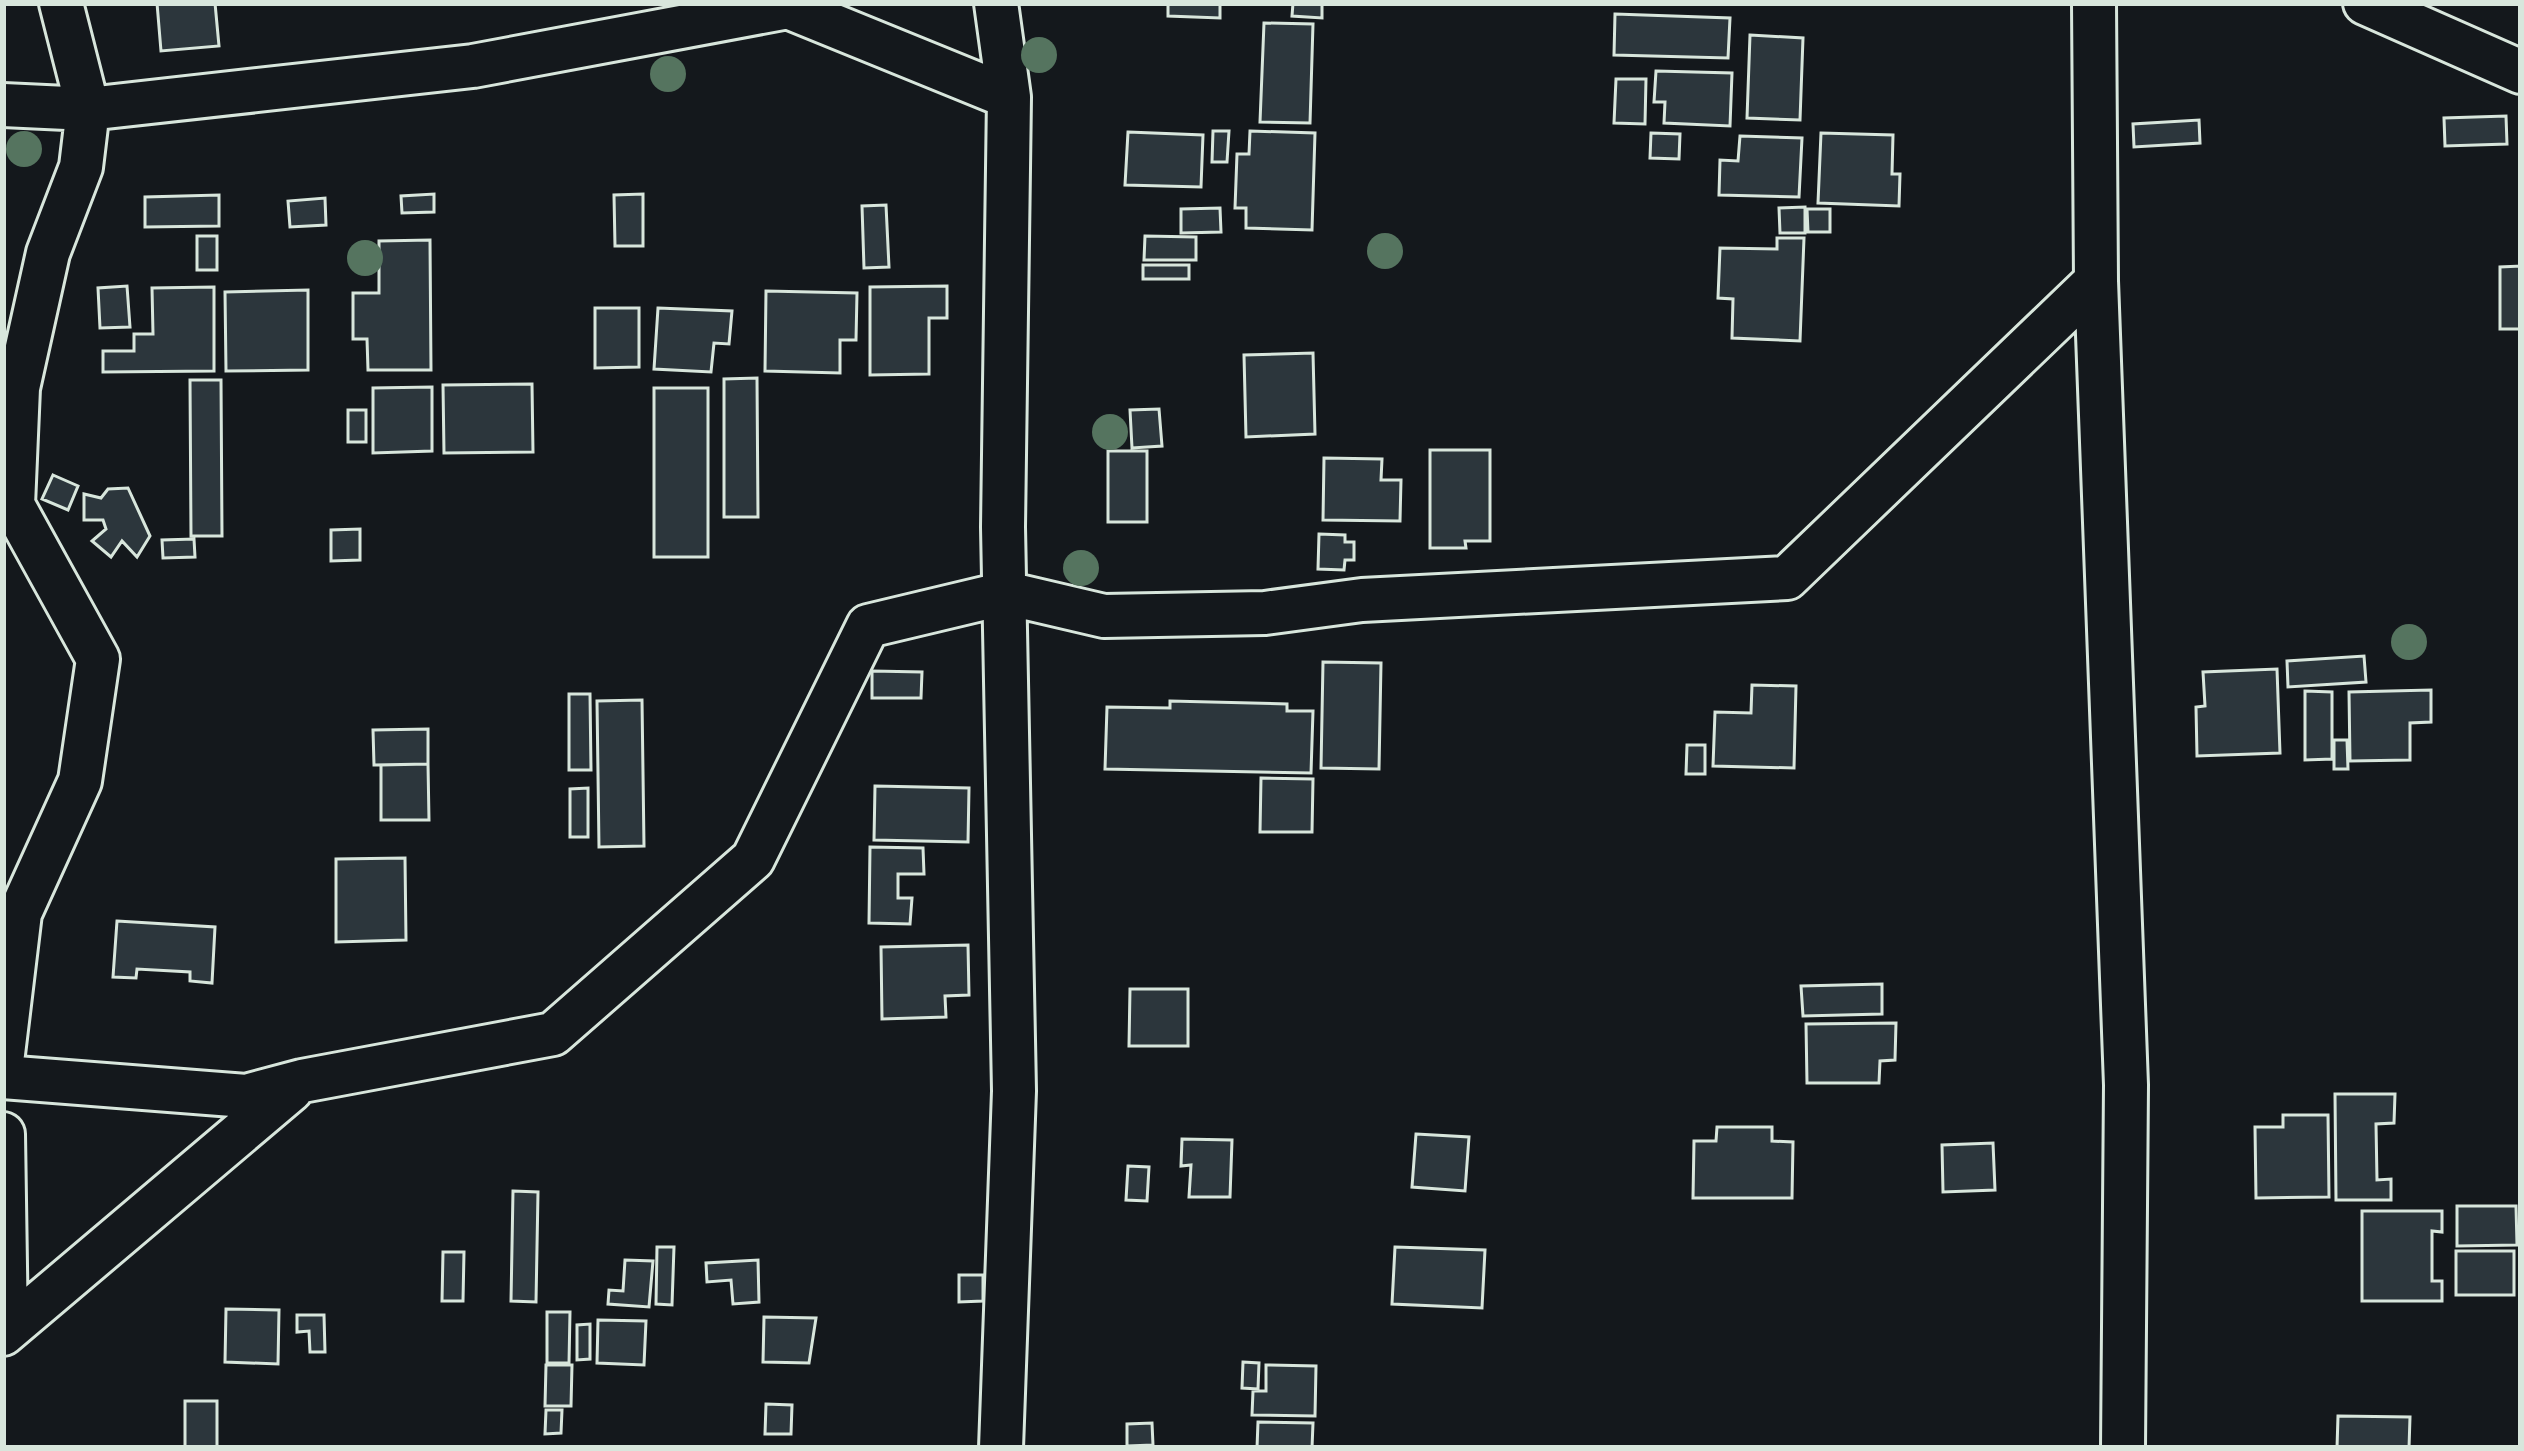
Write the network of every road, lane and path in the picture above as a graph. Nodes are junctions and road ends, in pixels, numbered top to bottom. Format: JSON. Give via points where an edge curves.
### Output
{"nodes":[{"id":1,"x":61,"y":3,"type":"edge"},
{"id":2,"x":996,"y":3,"type":"edge"},
{"id":3,"x":2094,"y":3,"type":"edge"},
{"id":4,"x":2365,"y":3,"type":"edge"},
{"id":5,"x":2521,"y":73,"type":"edge"},
{"id":6,"x":1010,"y":97,"type":"junction"},
{"id":7,"x":3,"y":105,"type":"edge"},
{"id":8,"x":88,"y":109,"type":"junction"},
{"id":9,"x":2096,"y":281,"type":"junction"},
{"id":10,"x":1006,"y":593,"type":"junction"},
{"id":11,"x":3,"y":1054,"type":"edge"},
{"id":12,"x":3,"y":1077,"type":"edge"},
{"id":13,"x":302,"y":1081,"type":"junction"},
{"id":14,"x":3,"y":1135,"type":"edge"},
{"id":15,"x":4,"y":1333,"type":"edge"},
{"id":16,"x":1001,"y":1448,"type":"edge"},
{"id":17,"x":2123,"y":1448,"type":"edge"}],
"edges":[{"from":1,"to":8,"type":"street"},
{"from":2,"to":6,"type":"street"},
{"from":3,"to":9,"type":"street"},
{"from":4,"to":5,"type":"street"},
{"from":6,"to":8,"type":"street","via":[[788,7],[472,66]]},
{"from":6,"to":10,"type":"street"},
{"from":7,"to":8,"type":"street"},
{"from":8,"to":11,"type":"street","via":[[81,166],[48,253],[20,380],[14,505],[98,659],[80,781],[20,913]]},
{"from":9,"to":10,"type":"street","via":[[1787,578],[1127,616]]},
{"from":9,"to":17,"type":"street","via":[[2126,1085]]},
{"from":10,"to":13,"type":"street","via":[[868,626],[753,859],[553,1034]]},
{"from":10,"to":16,"type":"street","via":[[1014,1091]]},
{"from":12,"to":13,"type":"street","via":[[246,1096]]},
{"from":13,"to":15,"type":"street"},
{"from":14,"to":15,"type":"street"}]}
